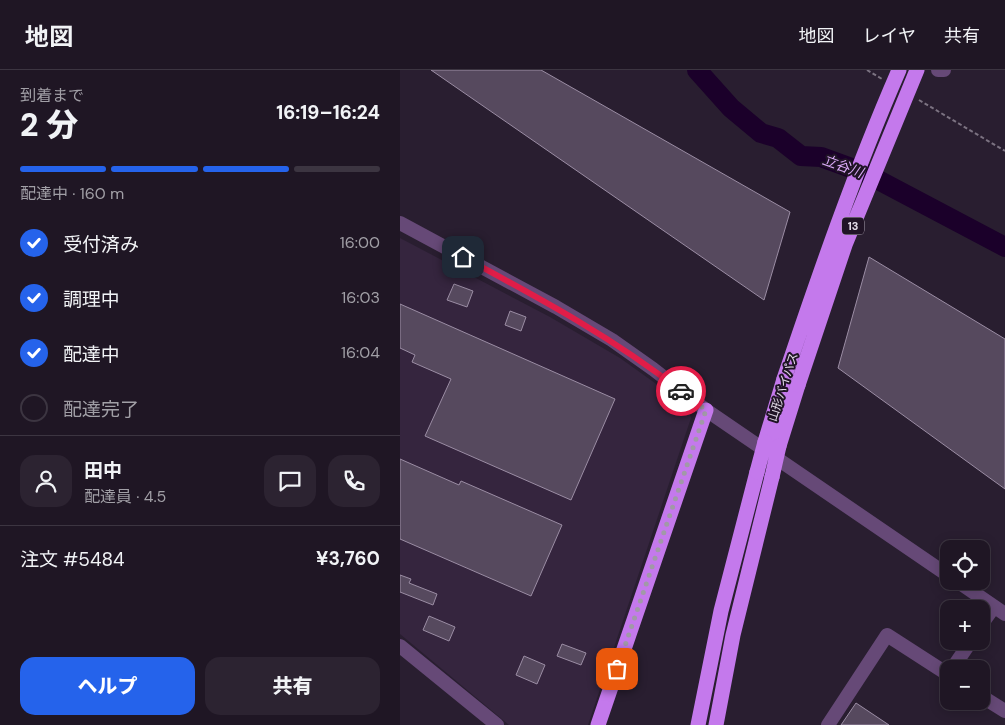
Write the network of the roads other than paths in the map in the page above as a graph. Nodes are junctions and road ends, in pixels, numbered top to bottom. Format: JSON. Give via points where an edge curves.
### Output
{"nodes":[{"id":1,"x":899,"y":70,"type":"edge"},
{"id":2,"x":917,"y":70,"type":"edge"},
{"id":3,"x":938,"y":70,"type":"edge"},
{"id":4,"x":944,"y":70,"type":"edge"},
{"id":5,"x":400,"y":222,"type":"edge"},
{"id":6,"x":791,"y":382,"type":"junction"},
{"id":7,"x":706,"y":410,"type":"junction"},
{"id":8,"x":772,"y":444,"type":"junction"},
{"id":9,"x":940,"y":570,"type":"edge"},
{"id":10,"x":970,"y":590,"type":"edge"},
{"id":11,"x":999,"y":610,"type":"edge"},
{"id":12,"x":400,"y":646,"type":"edge"},
{"id":13,"x":940,"y":668,"type":"edge"},
{"id":14,"x":990,"y":702,"type":"edge"},
{"id":15,"x":1005,"y":711,"type":"edge"},
{"id":16,"x":698,"y":723,"type":"edge"},
{"id":17,"x":497,"y":725,"type":"edge"},
{"id":18,"x":598,"y":725,"type":"edge"},
{"id":19,"x":716,"y":725,"type":"edge"},
{"id":20,"x":828,"y":725,"type":"edge"}],
"edges":[{"from":1,"to":6,"type":"highway","name":"山形バイパス","number":"13","bridge":true,"via":[[811,299]]},
{"from":2,"to":6,"type":"highway","name":"山形バイパス","number":"13","bridge":true},
{"from":3,"to":4,"type":"street"},
{"from":5,"to":7,"type":"street","via":[[612,340]]},
{"from":6,"to":8,"type":"highway","name":"山形バイパス","number":"13"},
{"from":7,"to":9,"type":"street"},
{"from":7,"to":18,"type":"highway"},
{"from":8,"to":16,"type":"highway","name":"山形バイパス","number":"13","bridge":true,"via":[[757,472],[721,611]]},
{"from":8,"to":19,"type":"highway","name":"山形バイパス","number":"13","bridge":true,"via":[[772,477],[733,635]]},
{"from":10,"to":11,"type":"street"},
{"from":12,"to":17,"type":"street"},
{"from":13,"to":20,"type":"street","via":[[887,635]]},
{"from":14,"to":15,"type":"street"}]}
